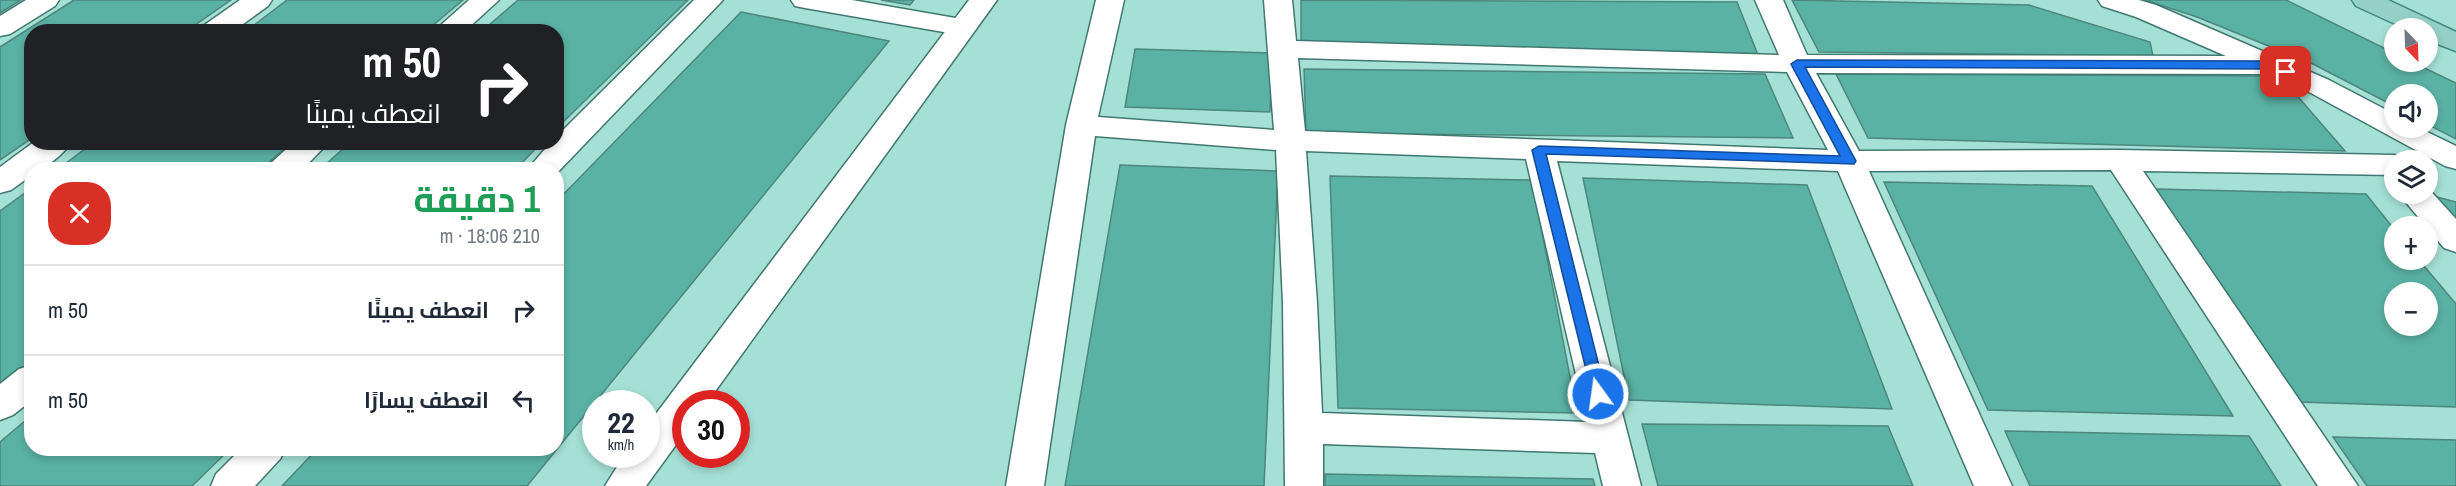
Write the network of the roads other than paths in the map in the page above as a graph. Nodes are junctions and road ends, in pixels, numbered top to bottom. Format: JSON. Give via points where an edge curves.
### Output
{"nodes":[{"id":1,"x":45,"y":0,"type":"edge"},
{"id":2,"x":258,"y":0,"type":"edge"},
{"id":3,"x":485,"y":0,"type":"edge"},
{"id":4,"x":709,"y":0,"type":"edge"},
{"id":5,"x":805,"y":0,"type":"edge"},
{"id":6,"x":983,"y":0,"type":"edge"},
{"id":7,"x":1110,"y":0,"type":"edge"},
{"id":8,"x":1278,"y":0,"type":"edge"},
{"id":9,"x":1769,"y":0,"type":"edge"},
{"id":10,"x":2112,"y":0,"type":"edge"},
{"id":11,"x":2366,"y":0,"type":"edge"},
{"id":12,"x":2403,"y":18,"type":"edge"},
{"id":13,"x":224,"y":24,"type":"edge"},
{"id":14,"x":456,"y":24,"type":"edge"},
{"id":15,"x":961,"y":27,"type":"junction"},
{"id":16,"x":0,"y":28,"type":"edge"},
{"id":17,"x":2438,"y":35,"type":"edge"},
{"id":18,"x":2456,"y":43,"type":"edge"},
{"id":19,"x":1283,"y":49,"type":"junction"},
{"id":20,"x":1797,"y":64,"type":"junction"},
{"id":21,"x":2270,"y":65,"type":"junction"},
{"id":22,"x":2384,"y":121,"type":"edge"},
{"id":23,"x":1081,"y":125,"type":"junction"},
{"id":24,"x":2416,"y":138,"type":"edge"},
{"id":25,"x":1292,"y":141,"type":"junction"},
{"id":26,"x":564,"y":148,"type":"edge"},
{"id":27,"x":45,"y":150,"type":"edge"},
{"id":28,"x":305,"y":150,"type":"edge"},
{"id":29,"x":562,"y":150,"type":"edge"},
{"id":30,"x":1539,"y":150,"type":"junction"},
{"id":31,"x":2456,"y":159,"type":"edge"},
{"id":32,"x":2120,"y":160,"type":"junction"},
{"id":33,"x":1849,"y":161,"type":"junction"},
{"id":34,"x":28,"y":162,"type":"edge"},
{"id":35,"x":291,"y":162,"type":"edge"},
{"id":36,"x":550,"y":162,"type":"edge"},
{"id":37,"x":24,"y":165,"type":"edge"},
{"id":38,"x":2438,"y":165,"type":"edge"},
{"id":39,"x":2456,"y":166,"type":"edge"},
{"id":40,"x":2384,"y":167,"type":"edge"},
{"id":41,"x":0,"y":182,"type":"edge"},
{"id":42,"x":2424,"y":204,"type":"edge"},
{"id":43,"x":2456,"y":240,"type":"edge"},
{"id":44,"x":24,"y":386,"type":"edge"},
{"id":45,"x":0,"y":405,"type":"edge"},
{"id":46,"x":1304,"y":428,"type":"junction"},
{"id":47,"x":1609,"y":438,"type":"junction"},
{"id":48,"x":259,"y":456,"type":"edge"},
{"id":49,"x":230,"y":486,"type":"edge"},
{"id":50,"x":624,"y":486,"type":"edge"},
{"id":51,"x":1025,"y":486,"type":"edge"},
{"id":52,"x":1304,"y":486,"type":"edge"},
{"id":53,"x":1622,"y":486,"type":"edge"},
{"id":54,"x":1993,"y":486,"type":"edge"},
{"id":55,"x":2339,"y":486,"type":"edge"}],
"edges":[{"from":1,"to":16,"type":"street"},
{"from":2,"to":13,"type":"street"},
{"from":3,"to":14,"type":"street"},
{"from":4,"to":26,"type":"street"},
{"from":5,"to":15,"type":"street"},
{"from":6,"to":15,"type":"street"},
{"from":7,"to":23,"type":"street"},
{"from":8,"to":19,"type":"street"},
{"from":9,"to":20,"type":"street"},
{"from":10,"to":21,"type":"street"},
{"from":11,"to":12,"type":"main road"},
{"from":15,"to":50,"type":"street"},
{"from":17,"to":18,"type":"main road"},
{"from":19,"to":20,"type":"street"},
{"from":19,"to":25,"type":"street"},
{"from":20,"to":21,"type":"street"},
{"from":20,"to":33,"type":"street"},
{"from":21,"to":22,"type":"street"},
{"from":23,"to":25,"type":"street"},
{"from":23,"to":51,"type":"street"},
{"from":24,"to":31,"type":"street"},
{"from":25,"to":30,"type":"street"},
{"from":25,"to":46,"type":"street"},
{"from":27,"to":34,"type":"street"},
{"from":28,"to":35,"type":"street"},
{"from":29,"to":36,"type":"street"},
{"from":30,"to":33,"type":"street"},
{"from":30,"to":47,"type":"street"},
{"from":32,"to":33,"type":"street"},
{"from":32,"to":40,"type":"street"},
{"from":32,"to":55,"type":"street"},
{"from":33,"to":54,"type":"street"},
{"from":37,"to":41,"type":"street"},
{"from":38,"to":39,"type":"street"},
{"from":42,"to":43,"type":"street"},
{"from":44,"to":45,"type":"street"},
{"from":46,"to":47,"type":"street"},
{"from":46,"to":52,"type":"street"},
{"from":47,"to":53,"type":"street"},
{"from":48,"to":49,"type":"street"}]}
